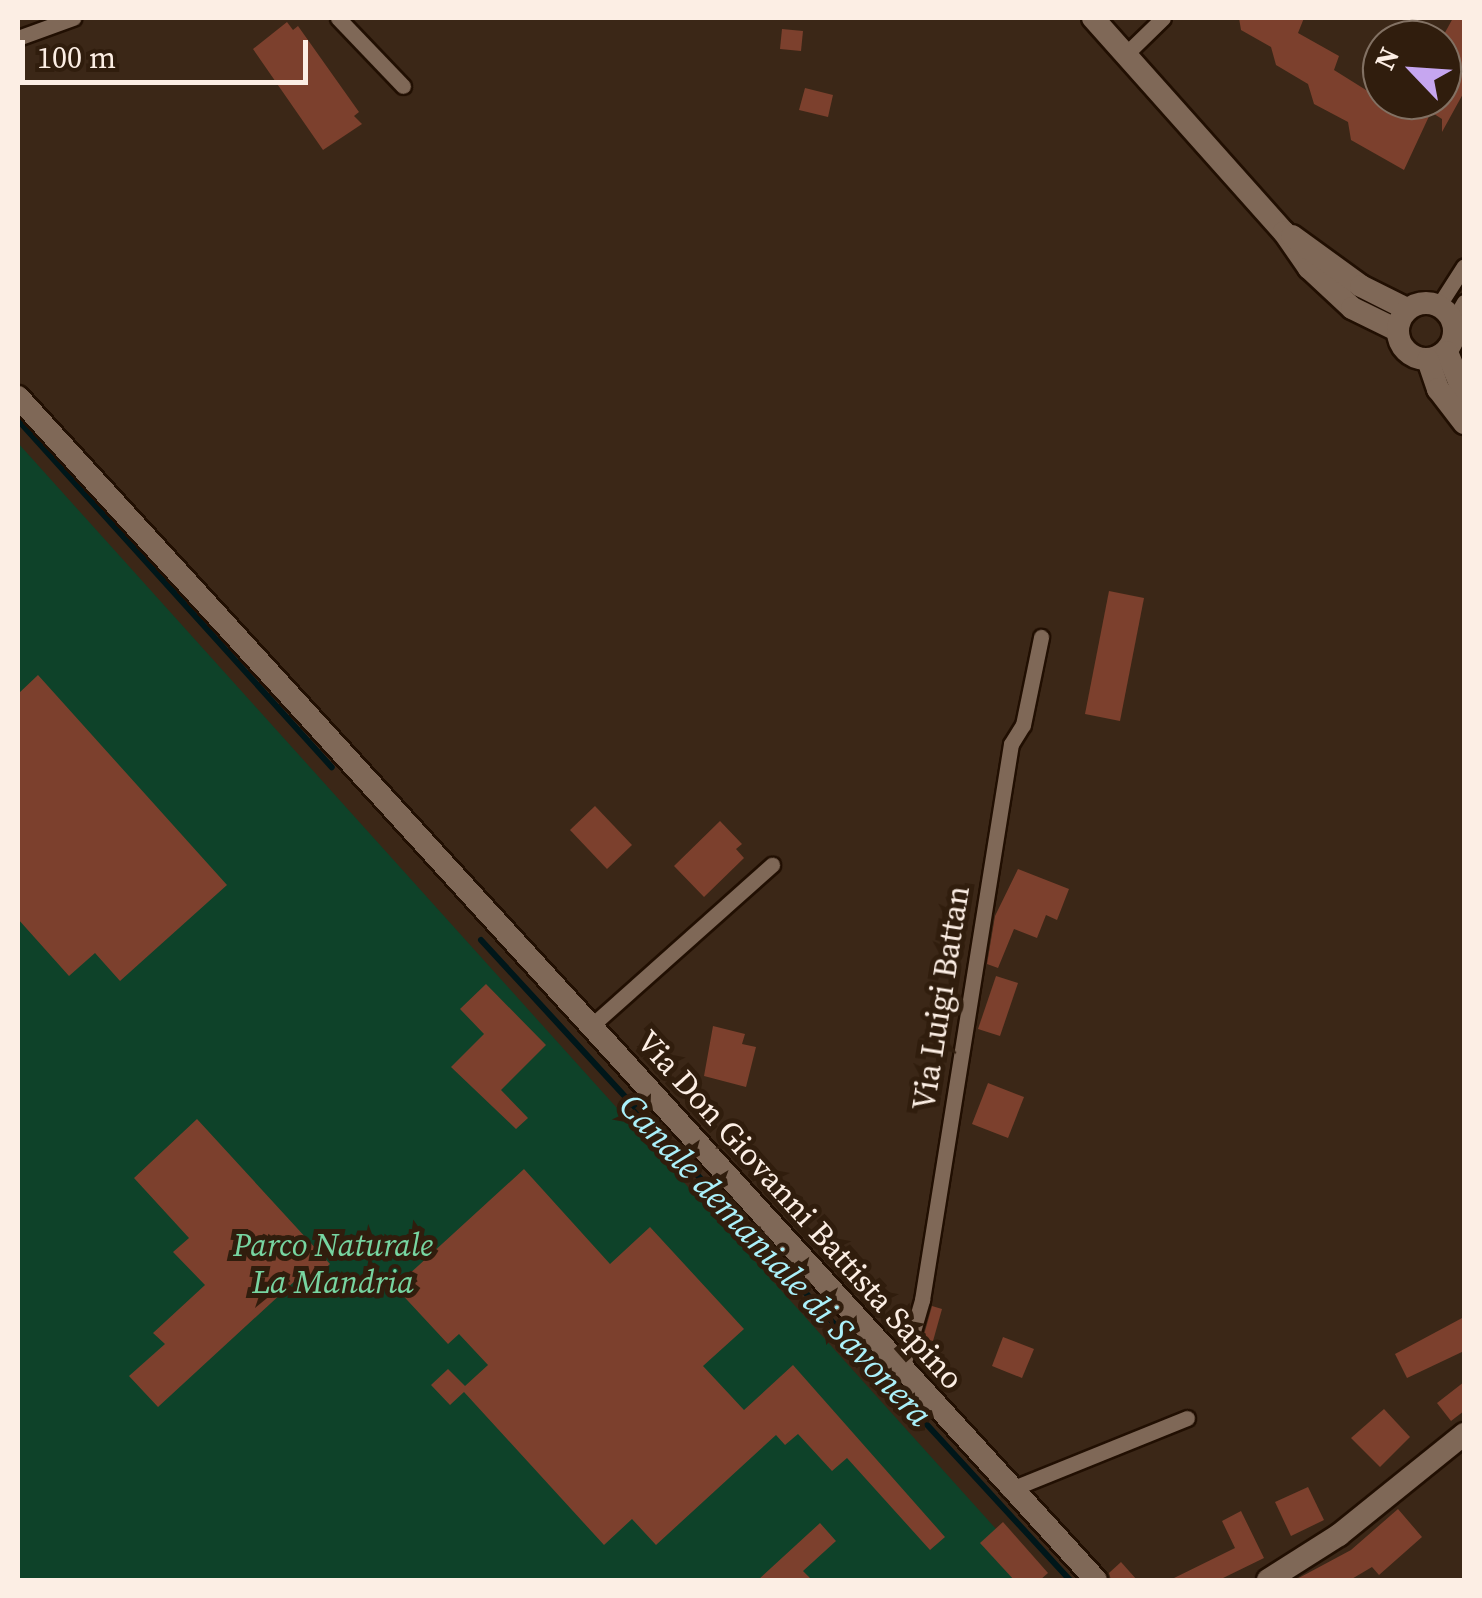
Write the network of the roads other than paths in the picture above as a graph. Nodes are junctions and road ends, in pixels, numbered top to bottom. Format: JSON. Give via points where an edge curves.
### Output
{"nodes":[{"id":1,"x":74,"y":18,"type":"edge"},
{"id":2,"x":338,"y":18,"type":"edge"},
{"id":3,"x":1094,"y":18,"type":"edge"},
{"id":4,"x":1163,"y":18,"type":"edge"},
{"id":5,"x":18,"y":38,"type":"edge"},
{"id":6,"x":1127,"y":53,"type":"junction"},
{"id":7,"x":403,"y":86,"type":"dead end"},
{"id":8,"x":1284,"y":232,"type":"junction"},
{"id":9,"x":1464,"y":266,"type":"edge"},
{"id":10,"x":1408,"y":309,"type":"junction"},
{"id":11,"x":1452,"y":309,"type":"edge"},
{"id":12,"x":1397,"y":330,"type":"junction"},
{"id":13,"x":1437,"y":356,"type":"junction"},
{"id":14,"x":1464,"y":394,"type":"edge"},
{"id":15,"x":18,"y":397,"type":"edge"},
{"id":16,"x":1464,"y":423,"type":"edge"},
{"id":17,"x":1040,"y":638,"type":"dead end"},
{"id":18,"x":346,"y":754,"type":"junction"},
{"id":19,"x":772,"y":864,"type":"dead end"},
{"id":20,"x":552,"y":984,"type":"junction"},
{"id":21,"x":590,"y":1028,"type":"junction"},
{"id":22,"x":902,"y":1369,"type":"junction"},
{"id":23,"x":1187,"y":1418,"type":"dead end"},
{"id":24,"x":1464,"y":1434,"type":"edge"},
{"id":25,"x":1005,"y":1485,"type":"junction"},
{"id":26,"x":1096,"y":1580,"type":"edge"},
{"id":27,"x":1268,"y":1580,"type":"edge"}],
"edges":[{"from":1,"to":5,"type":"street"},
{"from":2,"to":7,"type":"street"},
{"from":3,"to":6,"type":"street"},
{"from":4,"to":6,"type":"street"},
{"from":6,"to":8,"type":"street"},
{"from":8,"to":10,"type":"street","via":[[1361,286]]},
{"from":8,"to":12,"type":"street","via":[[1309,268],[1352,308]]},
{"from":9,"to":11,"type":"street"},
{"from":10,"to":11,"type":"street"},
{"from":10,"to":12,"type":"street"},
{"from":11,"to":13,"type":"street"},
{"from":12,"to":13,"type":"street","via":[[1404,350]]},
{"from":13,"to":14,"type":"street"},
{"from":13,"to":16,"type":"street","via":[[1438,388]]},
{"from":15,"to":18,"type":"street","name":"Via Don Giovanni Battista Sapino"},
{"from":17,"to":22,"type":"street","name":"Via Luigi Battan","via":[[1023,725],[1012,744],[922,1300]]},
{"from":18,"to":20,"type":"street","name":"Via Don Giovanni Battista Sapino"},
{"from":18,"to":20,"type":"street","name":"Via Don Giovanni Battista Sapino","via":[[476,916]]},
{"from":19,"to":21,"type":"street"},
{"from":20,"to":21,"type":"street","name":"Via Don Giovanni Battista Sapino"},
{"from":21,"to":22,"type":"street","name":"Via Don Giovanni Battista Sapino"},
{"from":22,"to":25,"type":"street","name":"Via Don Giovanni Battista Sapino"},
{"from":23,"to":25,"type":"street"},
{"from":24,"to":27,"type":"street","via":[[1340,1535]]},
{"from":25,"to":26,"type":"street","name":"Via Don Giovanni Battista Sapino"}]}
